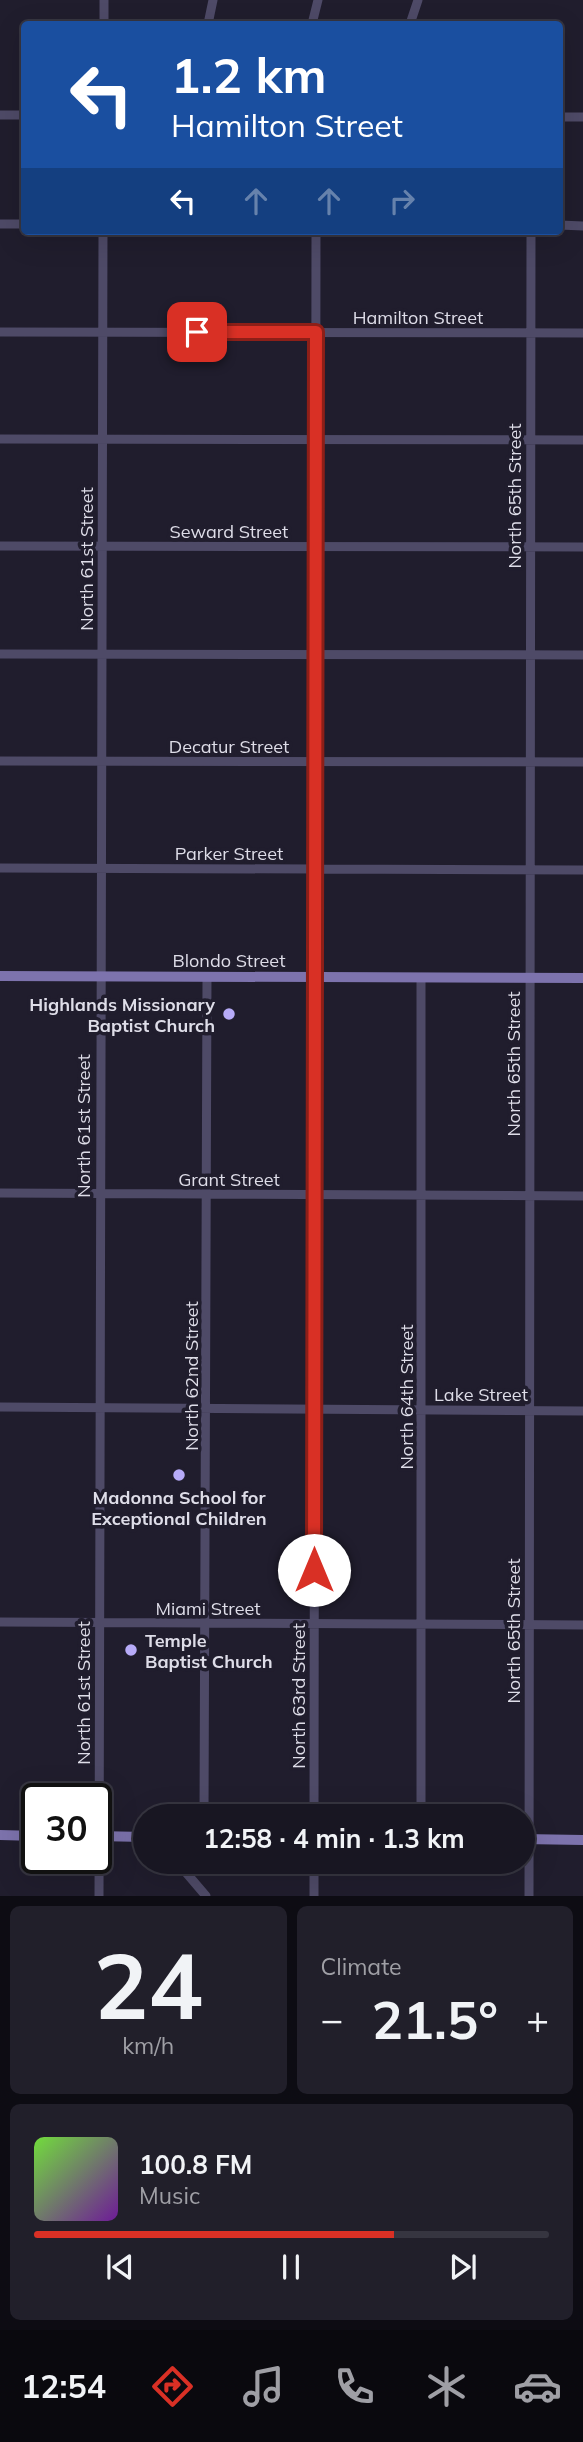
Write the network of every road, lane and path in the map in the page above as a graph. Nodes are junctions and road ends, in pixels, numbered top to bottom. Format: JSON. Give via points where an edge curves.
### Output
{"nodes":[{"id":1,"x":104,"y":0,"type":"edge"},
{"id":2,"x":213,"y":0,"type":"edge"},
{"id":3,"x":318,"y":0,"type":"edge"},
{"id":4,"x":418,"y":0,"type":"edge"},
{"id":5,"x":104,"y":21,"type":"edge"},
{"id":6,"x":209,"y":21,"type":"edge"},
{"id":7,"x":313,"y":21,"type":"edge"},
{"id":8,"x":411,"y":21,"type":"edge"},
{"id":9,"x":0,"y":115,"type":"edge"},
{"id":10,"x":21,"y":115,"type":"edge"},
{"id":11,"x":563,"y":117,"type":"edge"},
{"id":12,"x":583,"y":117,"type":"edge"},
{"id":13,"x":21,"y":224,"type":"edge"},
{"id":14,"x":0,"y":225,"type":"edge"},
{"id":15,"x":563,"y":225,"type":"edge"},
{"id":16,"x":583,"y":226,"type":"edge"},
{"id":17,"x":103,"y":235,"type":"edge"},
{"id":18,"x":316,"y":235,"type":"edge"},
{"id":19,"x":531,"y":235,"type":"edge"},
{"id":20,"x":0,"y":332,"type":"edge"},
{"id":21,"x":103,"y":332,"type":"junction"},
{"id":22,"x":316,"y":332,"type":"junction"},
{"id":23,"x":531,"y":333,"type":"junction"},
{"id":24,"x":583,"y":333,"type":"edge"},
{"id":25,"x":0,"y":439,"type":"edge"},
{"id":26,"x":103,"y":439,"type":"junction"},
{"id":27,"x":316,"y":440,"type":"junction"},
{"id":28,"x":530,"y":440,"type":"junction"},
{"id":29,"x":583,"y":440,"type":"edge"},
{"id":30,"x":0,"y":546,"type":"edge"},
{"id":31,"x":102,"y":547,"type":"junction"},
{"id":32,"x":315,"y":547,"type":"junction"},
{"id":33,"x":530,"y":547,"type":"junction"},
{"id":34,"x":583,"y":547,"type":"edge"},
{"id":35,"x":0,"y":654,"type":"edge"},
{"id":36,"x":102,"y":654,"type":"junction"},
{"id":37,"x":315,"y":654,"type":"junction"},
{"id":38,"x":530,"y":655,"type":"junction"},
{"id":39,"x":583,"y":655,"type":"edge"},
{"id":40,"x":0,"y":761,"type":"edge"},
{"id":41,"x":102,"y":761,"type":"junction"},
{"id":42,"x":314,"y":762,"type":"junction"},
{"id":43,"x":529,"y":762,"type":"junction"},
{"id":44,"x":583,"y":762,"type":"edge"},
{"id":45,"x":0,"y":868,"type":"edge"},
{"id":46,"x":101,"y":869,"type":"junction"},
{"id":47,"x":314,"y":869,"type":"junction"},
{"id":48,"x":529,"y":870,"type":"junction"},
{"id":49,"x":583,"y":870,"type":"edge"},
{"id":50,"x":0,"y":976,"type":"edge"},
{"id":51,"x":100,"y":977,"type":"junction"},
{"id":52,"x":207,"y":977,"type":"junction"},
{"id":53,"x":314,"y":977,"type":"junction"},
{"id":54,"x":421,"y":978,"type":"junction"},
{"id":55,"x":528,"y":978,"type":"junction"},
{"id":56,"x":583,"y":978,"type":"edge"},
{"id":57,"x":0,"y":1193,"type":"edge"},
{"id":58,"x":99,"y":1194,"type":"junction"},
{"id":59,"x":206,"y":1195,"type":"junction"},
{"id":60,"x":314,"y":1195,"type":"junction"},
{"id":61,"x":421,"y":1195,"type":"junction"},
{"id":62,"x":528,"y":1195,"type":"junction"},
{"id":63,"x":583,"y":1196,"type":"edge"},
{"id":64,"x":0,"y":1407,"type":"edge"},
{"id":65,"x":99,"y":1408,"type":"junction"},
{"id":66,"x":206,"y":1409,"type":"junction"},
{"id":67,"x":314,"y":1409,"type":"junction"},
{"id":68,"x":421,"y":1410,"type":"junction"},
{"id":69,"x":529,"y":1410,"type":"junction"},
{"id":70,"x":583,"y":1411,"type":"edge"},
{"id":71,"x":0,"y":1622,"type":"edge"},
{"id":72,"x":99,"y":1623,"type":"junction"},
{"id":73,"x":206,"y":1623,"type":"junction"},
{"id":74,"x":314,"y":1624,"type":"junction"},
{"id":75,"x":421,"y":1625,"type":"junction"},
{"id":76,"x":529,"y":1625,"type":"junction"},
{"id":77,"x":583,"y":1625,"type":"edge"},
{"id":78,"x":98,"y":1783,"type":"edge"},
{"id":79,"x":204,"y":1804,"type":"edge"},
{"id":80,"x":314,"y":1804,"type":"edge"},
{"id":81,"x":421,"y":1804,"type":"edge"},
{"id":82,"x":526,"y":1804,"type":"edge"},
{"id":83,"x":0,"y":1835,"type":"edge"},
{"id":84,"x":21,"y":1836,"type":"edge"},
{"id":85,"x":112,"y":1836,"type":"edge"},
{"id":86,"x":133,"y":1837,"type":"edge"},
{"id":87,"x":535,"y":1839,"type":"edge"},
{"id":88,"x":583,"y":1840,"type":"edge"},
{"id":89,"x":99,"y":1874,"type":"edge"},
{"id":90,"x":187,"y":1874,"type":"edge"},
{"id":91,"x":314,"y":1874,"type":"edge"},
{"id":92,"x":528,"y":1874,"type":"edge"},
{"id":93,"x":99,"y":1896,"type":"edge"},
{"id":94,"x":206,"y":1896,"type":"edge"},
{"id":95,"x":314,"y":1896,"type":"edge"},
{"id":96,"x":529,"y":1896,"type":"edge"}],
"edges":[{"from":1,"to":5,"type":"street"},
{"from":2,"to":6,"type":"street"},
{"from":3,"to":7,"type":"street"},
{"from":4,"to":8,"type":"street"},
{"from":9,"to":10,"type":"street"},
{"from":11,"to":12,"type":"street"},
{"from":13,"to":14,"type":"street"},
{"from":15,"to":16,"type":"street"},
{"from":17,"to":21,"type":"street","name":"North 61st Street"},
{"from":18,"to":22,"type":"street","name":"North 63rd Street"},
{"from":19,"to":23,"type":"street","name":"North 65th Street"},
{"from":20,"to":21,"type":"street","name":"Hamilton Street"},
{"from":21,"to":22,"type":"street","name":"Hamilton Street"},
{"from":21,"to":26,"type":"street","name":"North 61st Street"},
{"from":22,"to":23,"type":"street","name":"Hamilton Street"},
{"from":22,"to":27,"type":"street","name":"North 63rd Street"},
{"from":23,"to":24,"type":"street","name":"Hamilton Street"},
{"from":23,"to":28,"type":"street","name":"North 65th Street"},
{"from":25,"to":26,"type":"street"},
{"from":26,"to":27,"type":"street"},
{"from":26,"to":31,"type":"street","name":"North 61st Street"},
{"from":27,"to":28,"type":"street"},
{"from":27,"to":32,"type":"street","name":"North 63rd Street"},
{"from":28,"to":29,"type":"street"},
{"from":28,"to":33,"type":"street","name":"North 65th Street"},
{"from":30,"to":31,"type":"street","name":"Seward Street"},
{"from":31,"to":32,"type":"street","name":"Seward Street"},
{"from":31,"to":36,"type":"street","name":"North 61st Street"},
{"from":32,"to":33,"type":"street","name":"Seward Street"},
{"from":32,"to":37,"type":"street","name":"North 63rd Street"},
{"from":33,"to":34,"type":"street","name":"Seward Street"},
{"from":33,"to":38,"type":"street","name":"North 65th Street"},
{"from":35,"to":36,"type":"street"},
{"from":36,"to":37,"type":"street"},
{"from":36,"to":41,"type":"street","name":"North 61st Street"},
{"from":37,"to":38,"type":"street"},
{"from":37,"to":42,"type":"street","name":"North 63rd Street"},
{"from":38,"to":39,"type":"street"},
{"from":38,"to":43,"type":"street","name":"North 65th Street"},
{"from":40,"to":41,"type":"street","name":"Decatur Street"},
{"from":41,"to":42,"type":"street","name":"Decatur Street"},
{"from":41,"to":46,"type":"street","name":"North 61st Street"},
{"from":42,"to":43,"type":"street","name":"Decatur Street"},
{"from":42,"to":47,"type":"street","name":"North 63rd Street"},
{"from":43,"to":44,"type":"street","name":"Decatur Street"},
{"from":43,"to":48,"type":"street","name":"North 65th Street"},
{"from":45,"to":46,"type":"street","name":"Parker Street"},
{"from":46,"to":47,"type":"street","name":"Parker Street"},
{"from":46,"to":51,"type":"street","name":"North 61st Street"},
{"from":47,"to":48,"type":"street","name":"Parker Street"},
{"from":47,"to":53,"type":"street","name":"North 63rd Street"},
{"from":48,"to":49,"type":"street","name":"Parker Street"},
{"from":48,"to":55,"type":"street","name":"North 65th Street"},
{"from":50,"to":51,"type":"main road","name":"Blondo Street"},
{"from":51,"to":52,"type":"main road","name":"Blondo Street"},
{"from":51,"to":58,"type":"street","name":"North 61st Street"},
{"from":52,"to":53,"type":"main road","name":"Blondo Street"},
{"from":52,"to":59,"type":"street","name":"North 62nd Street"},
{"from":53,"to":54,"type":"main road","name":"Blondo Street"},
{"from":53,"to":60,"type":"street","name":"North 63rd Street"},
{"from":54,"to":55,"type":"main road","name":"Blondo Street"},
{"from":54,"to":61,"type":"street","name":"North 64th Street"},
{"from":55,"to":56,"type":"main road","name":"Blondo Street"},
{"from":55,"to":62,"type":"street","name":"North 65th Street"},
{"from":57,"to":58,"type":"street","name":"Grant Street"},
{"from":58,"to":59,"type":"street","name":"Grant Street"},
{"from":58,"to":65,"type":"street","name":"North 61st Street"},
{"from":59,"to":60,"type":"street","name":"Grant Street"},
{"from":59,"to":66,"type":"street","name":"North 62nd Street"},
{"from":60,"to":61,"type":"street","name":"Grant Street"},
{"from":60,"to":67,"type":"street","name":"North 63rd Street"},
{"from":61,"to":62,"type":"street","name":"Grant Street"},
{"from":61,"to":68,"type":"street","name":"North 64th Street"},
{"from":62,"to":63,"type":"street","name":"Grant Street"},
{"from":62,"to":69,"type":"street","name":"North 65th Street"},
{"from":64,"to":65,"type":"street","name":"Lake Street"},
{"from":65,"to":66,"type":"street","name":"Lake Street"},
{"from":65,"to":72,"type":"street","name":"North 61st Street"},
{"from":66,"to":67,"type":"street","name":"Lake Street"},
{"from":66,"to":73,"type":"street","name":"North 62nd Street"},
{"from":67,"to":68,"type":"street","name":"Lake Street"},
{"from":67,"to":74,"type":"street","name":"North 63rd Street"},
{"from":68,"to":69,"type":"street","name":"Lake Street"},
{"from":68,"to":75,"type":"street","name":"North 64th Street"},
{"from":69,"to":70,"type":"street","name":"Lake Street"},
{"from":69,"to":76,"type":"street","name":"North 65th Street"},
{"from":71,"to":72,"type":"street","name":"Miami Street"},
{"from":72,"to":73,"type":"street","name":"Miami Street"},
{"from":72,"to":78,"type":"street","name":"North 61st Street"},
{"from":73,"to":74,"type":"street","name":"Miami Street"},
{"from":73,"to":79,"type":"street","name":"North 62nd Street"},
{"from":74,"to":75,"type":"street","name":"Miami Street"},
{"from":74,"to":80,"type":"street","name":"North 63rd Street"},
{"from":75,"to":76,"type":"street","name":"Miami Street"},
{"from":75,"to":81,"type":"street","name":"North 64th Street"},
{"from":76,"to":77,"type":"street","name":"Miami Street"},
{"from":76,"to":82,"type":"street","name":"North 65th Street"},
{"from":83,"to":84,"type":"main road"},
{"from":85,"to":86,"type":"main road"},
{"from":87,"to":88,"type":"main road"},
{"from":89,"to":93,"type":"street","name":"North 61st Street"},
{"from":90,"to":94,"type":"street"},
{"from":91,"to":95,"type":"street"},
{"from":92,"to":96,"type":"street","name":"North 65th Street"}]}
